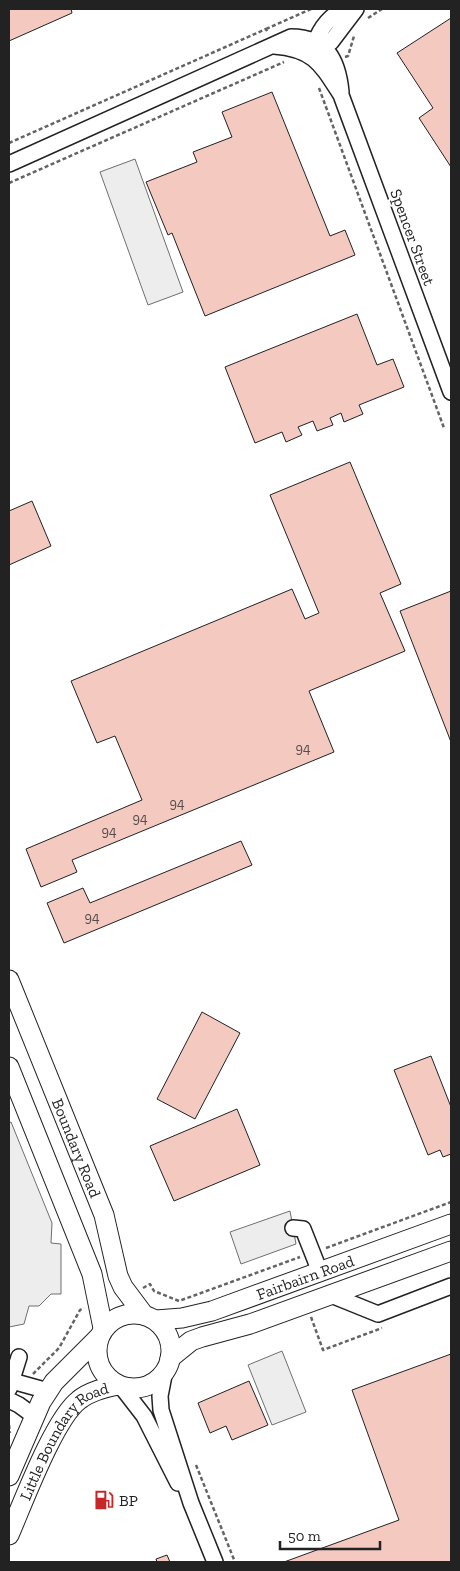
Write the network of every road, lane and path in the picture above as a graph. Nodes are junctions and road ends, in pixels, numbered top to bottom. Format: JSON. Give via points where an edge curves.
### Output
{"nodes":[{"id":1,"x":311,"y":9,"type":"edge"},
{"id":2,"x":343,"y":9,"type":"edge"},
{"id":3,"x":356,"y":9,"type":"edge"},
{"id":4,"x":266,"y":29,"type":"junction"},
{"id":5,"x":274,"y":46,"type":"junction"},
{"id":6,"x":316,"y":49,"type":"junction"},
{"id":7,"x":290,"y":62,"type":"dead end"},
{"id":8,"x":318,"y":86,"type":"dead end"},
{"id":9,"x":9,"y":143,"type":"edge"},
{"id":10,"x":9,"y":164,"type":"edge"},
{"id":11,"x":9,"y":184,"type":"edge"},
{"id":12,"x":451,"y":392,"type":"edge"},
{"id":13,"x":444,"y":428,"type":"dead end"},
{"id":14,"x":9,"y":980,"type":"edge"},
{"id":15,"x":9,"y":1067,"type":"edge"},
{"id":16,"x":451,"y":1202,"type":"edge"},
{"id":17,"x":451,"y":1224,"type":"edge"},
{"id":18,"x":293,"y":1228,"type":"dead end"},
{"id":19,"x":451,"y":1251,"type":"edge"},
{"id":20,"x":313,"y":1252,"type":"junction"},
{"id":21,"x":320,"y":1272,"type":"junction"},
{"id":22,"x":451,"y":1286,"type":"edge"},
{"id":23,"x":129,"y":1295,"type":"junction"},
{"id":24,"x":331,"y":1295,"type":"junction"},
{"id":25,"x":98,"y":1305,"type":"junction"},
{"id":26,"x":150,"y":1317,"type":"junction"},
{"id":27,"x":101,"y":1333,"type":"junction"},
{"id":28,"x":19,"y":1357,"type":"dead end"},
{"id":29,"x":168,"y":1364,"type":"junction"},
{"id":30,"x":15,"y":1385,"type":"edge"},
{"id":31,"x":119,"y":1385,"type":"junction"},
{"id":32,"x":48,"y":1391,"type":"junction"},
{"id":33,"x":9,"y":1400,"type":"edge"},
{"id":34,"x":34,"y":1416,"type":"junction"},
{"id":35,"x":196,"y":1465,"type":"dead end"},
{"id":36,"x":9,"y":1476,"type":"edge"},
{"id":37,"x":191,"y":1503,"type":"junction"},
{"id":38,"x":9,"y":1535,"type":"edge"},
{"id":39,"x":214,"y":1562,"type":"edge"},
{"id":40,"x":235,"y":1562,"type":"edge"}],
"edges":[{"from":1,"to":4,"type":"path"},
{"from":2,"to":6,"type":"street","via":[[323,25]]},
{"from":3,"to":6,"type":"street","via":[[331,42]]},
{"from":4,"to":5,"type":"path"},
{"from":4,"to":9,"type":"path"},
{"from":5,"to":6,"type":"street","name":"Spencer Street"},
{"from":5,"to":10,"type":"street"},
{"from":6,"to":12,"type":"street","name":"Spencer Street","via":[[341,95]]},
{"from":7,"to":11,"type":"path","via":[[282,62]]},
{"from":8,"to":13,"type":"path"},
{"from":14,"to":23,"type":"main road","name":"Boundary Road","via":[[104,1215],[118,1276]]},
{"from":15,"to":25,"type":"main road","name":"Boundary Road","via":[[92,1274]]},
{"from":16,"to":20,"type":"path"},
{"from":17,"to":21,"type":"main road","name":"Fairbairn Road"},
{"from":18,"to":20,"type":"street","via":[[303,1229]]},
{"from":19,"to":24,"type":"main road","name":"Fairbairn Road"},
{"from":20,"to":21,"type":"street"},
{"from":20,"to":23,"type":"path","via":[[180,1301],[154,1291],[150,1284]]},
{"from":21,"to":26,"type":"main road","name":"Fairbairn Road","via":[[212,1311],[182,1318]]},
{"from":22,"to":24,"type":"street","via":[[378,1314]]},
{"from":23,"to":26,"type":"main road","name":"Boundary Road"},
{"from":24,"to":29,"type":"main road","name":"Fairbairn Road","via":[[191,1341]]},
{"from":25,"to":27,"type":"main road","name":"Boundary Road"},
{"from":25,"to":30,"type":"path","via":[[80,1310],[59,1348]]},
{"from":26,"to":27,"type":"main road","via":[[133,1313],[122,1315]]},
{"from":26,"to":29,"type":"main road","via":[[168,1335],[171,1346]]},
{"from":27,"to":31,"type":"main road","via":[[96,1352],[99,1365],[107,1377]]},
{"from":27,"to":32,"type":"main road","name":"Little Boundary Road"},
{"from":28,"to":30,"type":"street"},
{"from":29,"to":31,"type":"main road","via":[[157,1380],[146,1386],[129,1388]]},
{"from":29,"to":37,"type":"street","via":[[160,1396],[161,1410]]},
{"from":30,"to":32,"type":"street"},
{"from":31,"to":37,"type":"street","via":[[144,1416]]},
{"from":31,"to":38,"type":"main road","name":"Little Boundary Road","via":[[80,1398],[62,1417]]},
{"from":32,"to":34,"type":"main road","name":"Little Boundary Road"},
{"from":33,"to":34,"type":"street"},
{"from":34,"to":36,"type":"main road","name":"Little Boundary Road"},
{"from":35,"to":40,"type":"path"},
{"from":37,"to":39,"type":"street"}]}
